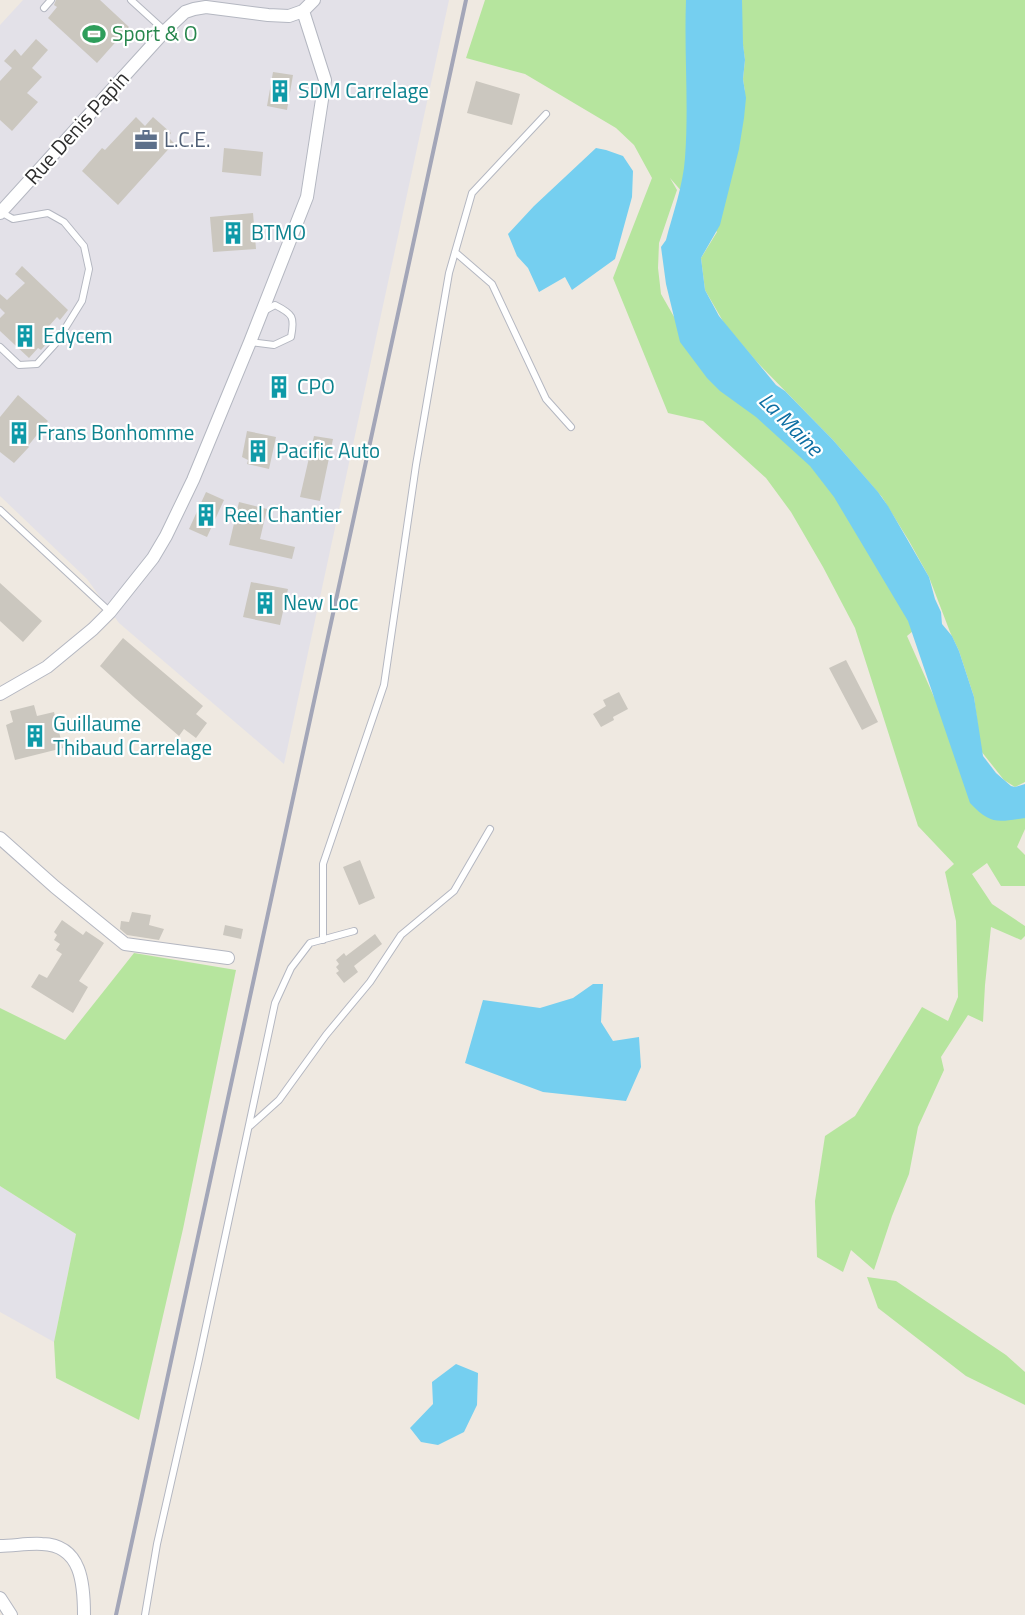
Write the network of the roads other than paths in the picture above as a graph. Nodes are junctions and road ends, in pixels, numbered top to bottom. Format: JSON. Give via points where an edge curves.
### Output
{"nodes":[{"id":1,"x":51,"y":0,"type":"edge"},
{"id":2,"x":131,"y":0,"type":"edge"},
{"id":3,"x":314,"y":0,"type":"edge"},
{"id":4,"x":184,"y":6,"type":"edge"},
{"id":5,"x":44,"y":8,"type":"dead end"},
{"id":6,"x":303,"y":11,"type":"junction"},
{"id":7,"x":165,"y":31,"type":"junction"},
{"id":8,"x":546,"y":114,"type":"dead end"},
{"id":9,"x":1,"y":212,"type":"edge"},
{"id":10,"x":455,"y":252,"type":"junction"},
{"id":11,"x":262,"y":312,"type":"junction"},
{"id":12,"x":250,"y":342,"type":"junction"},
{"id":13,"x":1,"y":349,"type":"edge"},
{"id":14,"x":571,"y":427,"type":"dead end"},
{"id":15,"x":0,"y":510,"type":"edge"},
{"id":16,"x":110,"y":612,"type":"junction"},
{"id":17,"x":0,"y":694,"type":"edge"},
{"id":18,"x":490,"y":829,"type":"dead end"},
{"id":19,"x":0,"y":838,"type":"edge"},
{"id":20,"x":354,"y":931,"type":"dead end"},
{"id":21,"x":323,"y":940,"type":"junction"},
{"id":22,"x":228,"y":958,"type":"dead end"},
{"id":23,"x":249,"y":1126,"type":"junction"},
{"id":24,"x":0,"y":1546,"type":"edge"},
{"id":25,"x":0,"y":1598,"type":"edge"},
{"id":26,"x":11,"y":1615,"type":"edge"},
{"id":27,"x":84,"y":1615,"type":"edge"},
{"id":28,"x":145,"y":1615,"type":"edge"}],
"edges":[{"from":1,"to":5,"type":"lane"},
{"from":2,"to":7,"type":"lane"},
{"from":3,"to":6,"type":"street"},
{"from":4,"to":6,"type":"street","name":"Rue Denis Papin","via":[[289,16]]},
{"from":4,"to":7,"type":"street","name":"Rue Denis Papin"},
{"from":6,"to":11,"type":"street","via":[[325,80],[307,197]]},
{"from":7,"to":9,"type":"street","name":"Rue Denis Papin"},
{"from":8,"to":10,"type":"lane","via":[[472,193]]},
{"from":9,"to":13,"type":"lane","via":[[13,219],[48,213],[64,222],[84,246],[89,269],[82,301],[56,343],[37,364],[19,365]]},
{"from":10,"to":14,"type":"lane","via":[[492,284],[546,399]]},
{"from":10,"to":21,"type":"lane","via":[[416,465],[384,685],[323,864]]},
{"from":11,"to":12,"type":"street"},
{"from":11,"to":12,"type":"lane","via":[[275,305],[288,311],[294,322],[291,337],[274,345]]},
{"from":12,"to":16,"type":"street","via":[[166,536]]},
{"from":15,"to":16,"type":"lane"},
{"from":16,"to":17,"type":"street","via":[[47,668]]},
{"from":18,"to":23,"type":"lane","via":[[454,891],[401,935],[370,982],[279,1100]]},
{"from":19,"to":22,"type":"street","via":[[125,944]]},
{"from":20,"to":21,"type":"lane"},
{"from":21,"to":23,"type":"lane","via":[[310,943],[291,968],[275,1003]]},
{"from":23,"to":28,"type":"lane","via":[[157,1544]]},
{"from":24,"to":27,"type":"street","via":[[44,1544],[58,1547],[71,1557],[80,1571]]},
{"from":25,"to":26,"type":"street"}]}
